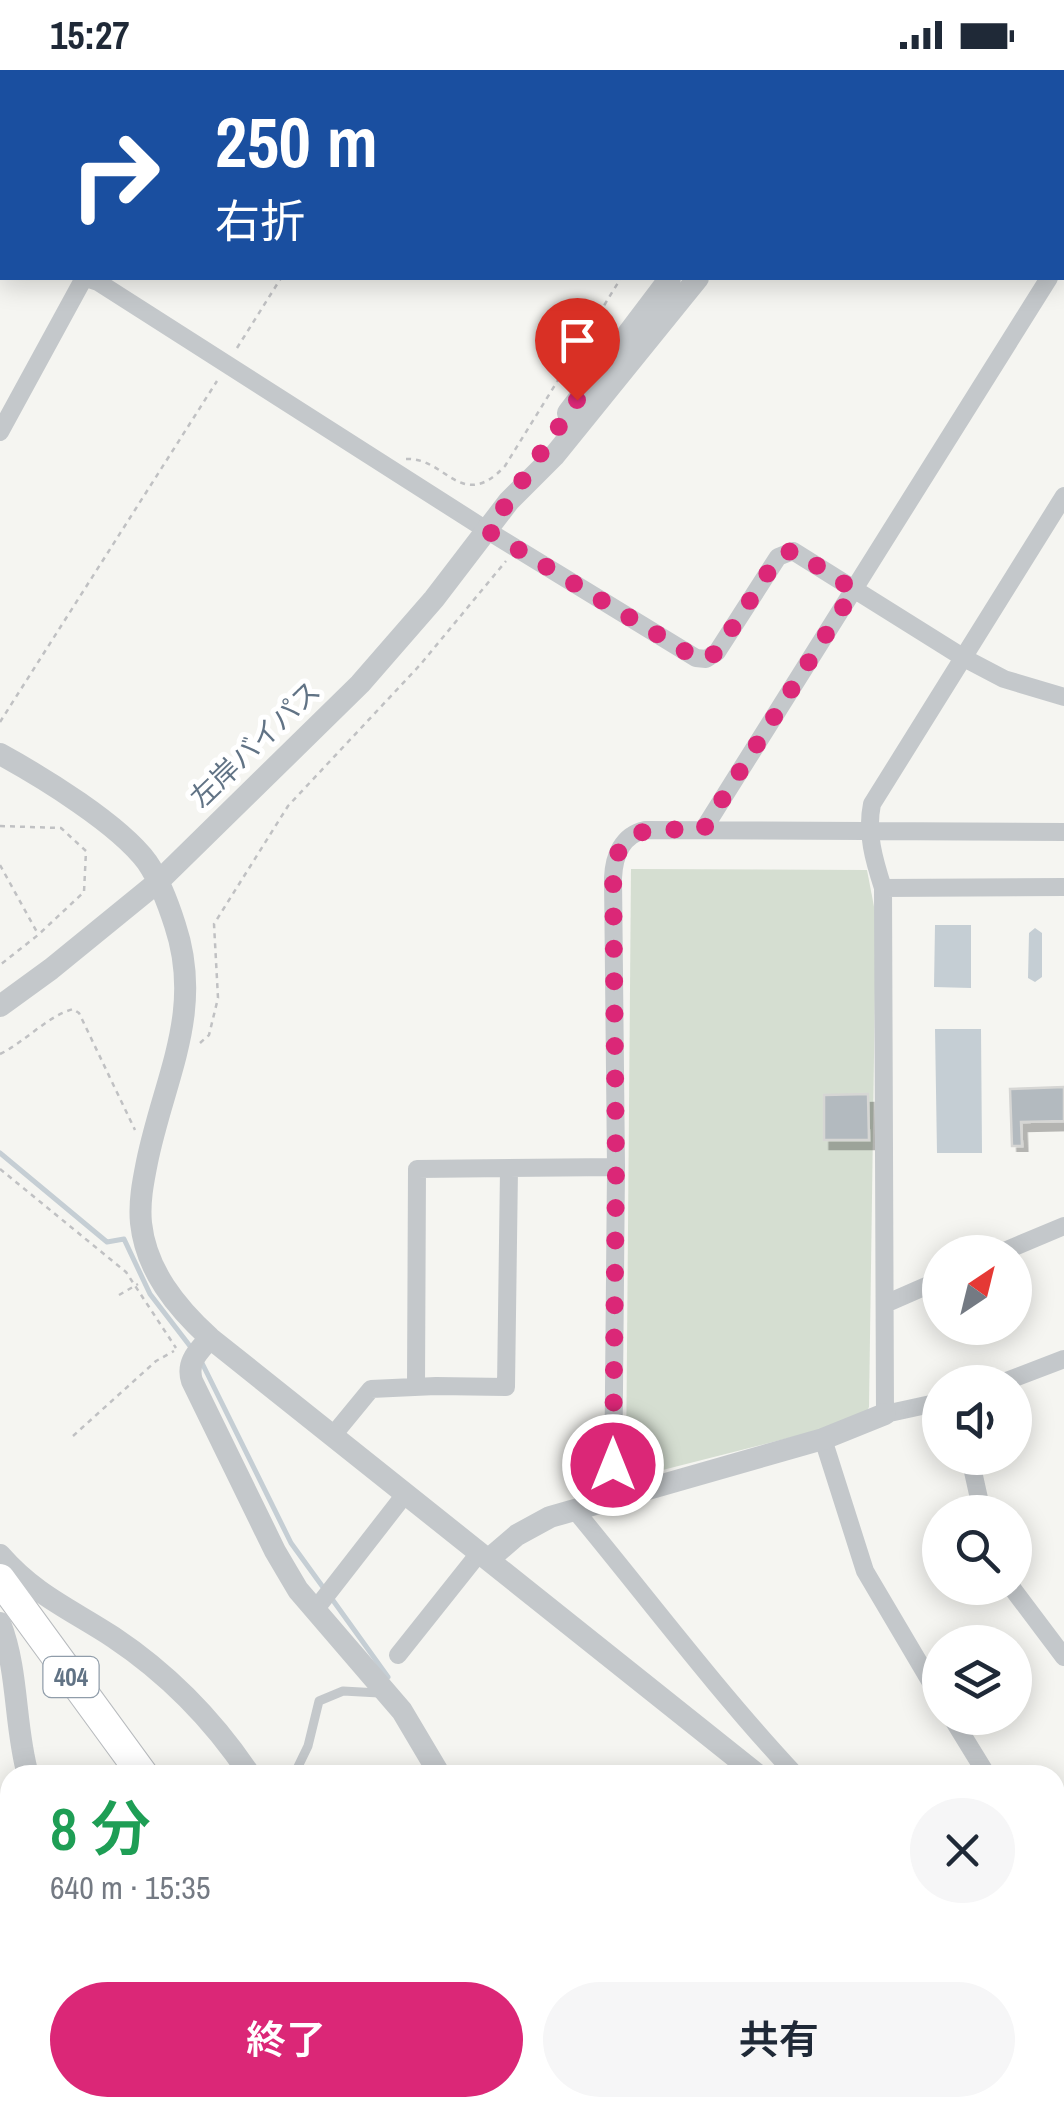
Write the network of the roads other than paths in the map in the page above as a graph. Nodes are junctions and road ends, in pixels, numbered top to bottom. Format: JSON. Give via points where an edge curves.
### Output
{"nodes":[{"id":1,"x":84,"y":280,"type":"edge"},
{"id":2,"x":88,"y":280,"type":"edge"},
{"id":3,"x":668,"y":280,"type":"edge"},
{"id":4,"x":696,"y":280,"type":"edge"},
{"id":5,"x":1048,"y":280,"type":"edge"},
{"id":6,"x":0,"y":432,"type":"edge"},
{"id":7,"x":518,"y":492,"type":"junction"},
{"id":8,"x":1064,"y":496,"type":"edge"},
{"id":9,"x":488,"y":531,"type":"junction"},
{"id":10,"x":854,"y":590,"type":"junction"},
{"id":11,"x":964,"y":658,"type":"junction"},
{"id":12,"x":1064,"y":697,"type":"edge"},
{"id":13,"x":0,"y":754,"type":"edge"},
{"id":14,"x":703,"y":830,"type":"junction"},
{"id":15,"x":870,"y":832,"type":"junction"},
{"id":16,"x":1064,"y":832,"type":"edge"},
{"id":17,"x":159,"y":881,"type":"junction"},
{"id":18,"x":1064,"y":887,"type":"edge"},
{"id":19,"x":883,"y":888,"type":"junction"},
{"id":20,"x":0,"y":1006,"type":"edge"},
{"id":21,"x":616,"y":1167,"type":"junction"},
{"id":22,"x":509,"y":1170,"type":"junction"},
{"id":23,"x":1064,"y":1226,"type":"edge"},
{"id":24,"x":1032,"y":1239,"type":"edge"},
{"id":25,"x":922,"y":1288,"type":"edge"},
{"id":26,"x":885,"y":1304,"type":"junction"},
{"id":27,"x":210,"y":1338,"type":"junction"},
{"id":28,"x":1064,"y":1359,"type":"edge"},
{"id":29,"x":1032,"y":1371,"type":"edge"},
{"id":30,"x":416,"y":1387,"type":"junction"},
{"id":31,"x":922,"y":1406,"type":"edge"},
{"id":32,"x":885,"y":1414,"type":"junction"},
{"id":33,"x":334,"y":1434,"type":"junction"},
{"id":34,"x":823,"y":1439,"type":"junction"},
{"id":35,"x":406,"y":1493,"type":"junction"},
{"id":36,"x":613,"y":1500,"type":"junction"},
{"id":37,"x":574,"y":1509,"type":"junction"},
{"id":38,"x":0,"y":1555,"type":"edge"},
{"id":39,"x":484,"y":1555,"type":"junction"},
{"id":40,"x":0,"y":1579,"type":"edge"},
{"id":41,"x":1025,"y":1605,"type":"edge"},
{"id":42,"x":315,"y":1610,"type":"junction"},
{"id":43,"x":0,"y":1623,"type":"edge"},
{"id":44,"x":398,"y":1655,"type":"dead end"},
{"id":45,"x":1064,"y":1658,"type":"edge"},
{"id":46,"x":922,"y":1668,"type":"edge"},
{"id":47,"x":387,"y":1693,"type":"junction"},
{"id":48,"x":962,"y":1735,"type":"edge"},
{"id":49,"x":26,"y":1765,"type":"edge"},
{"id":50,"x":136,"y":1765,"type":"edge"},
{"id":51,"x":243,"y":1765,"type":"edge"},
{"id":52,"x":301,"y":1765,"type":"edge"},
{"id":53,"x":435,"y":1765,"type":"edge"},
{"id":54,"x":746,"y":1765,"type":"edge"},
{"id":55,"x":787,"y":1765,"type":"edge"},
{"id":56,"x":980,"y":1765,"type":"edge"}],
"edges":[{"from":1,"to":6,"type":"street"},
{"from":2,"to":9,"type":"street"},
{"from":3,"to":7,"type":"street","name":"左岸バイパス","via":[[577,400]]},
{"from":4,"to":7,"type":"street","name":"左岸バイパス"},
{"from":5,"to":10,"type":"street"},
{"from":7,"to":9,"type":"street","name":"左岸バイパス"},
{"from":8,"to":11,"type":"street"},
{"from":9,"to":10,"type":"street","via":[[696,658],[717,652],[778,557],[793,550]]},
{"from":9,"to":17,"type":"street","name":"左岸バイパス","via":[[360,684]]},
{"from":10,"to":11,"type":"street"},
{"from":10,"to":14,"type":"street"},
{"from":11,"to":12,"type":"street","via":[[1004,679]]},
{"from":11,"to":15,"type":"street","via":[[872,804]]},
{"from":13,"to":17,"type":"street","via":[[121,836]]},
{"from":14,"to":15,"type":"street"},
{"from":14,"to":21,"type":"street","via":[[634,832],[613,866]]},
{"from":15,"to":16,"type":"street"},
{"from":15,"to":19,"type":"street"},
{"from":17,"to":20,"type":"street","name":"左岸バイパス"},
{"from":17,"to":27,"type":"street","via":[[186,964],[187,990],[140,1200],[147,1281]]},
{"from":18,"to":19,"type":"street"},
{"from":19,"to":26,"type":"street"},
{"from":21,"to":22,"type":"street"},
{"from":21,"to":36,"type":"street"},
{"from":22,"to":30,"type":"street","via":[[506,1388]]},
{"from":22,"to":30,"type":"street","via":[[417,1169]]},
{"from":23,"to":24,"type":"street"},
{"from":25,"to":26,"type":"street"},
{"from":26,"to":32,"type":"street"},
{"from":27,"to":33,"type":"street"},
{"from":27,"to":42,"type":"street","via":[[192,1361],[192,1381],[275,1550]]},
{"from":28,"to":29,"type":"street"},
{"from":30,"to":33,"type":"street","via":[[371,1390]]},
{"from":31,"to":32,"type":"street"},
{"from":32,"to":34,"type":"street"},
{"from":33,"to":35,"type":"street"},
{"from":34,"to":36,"type":"street"},
{"from":34,"to":46,"type":"street","via":[[865,1571]]},
{"from":35,"to":39,"type":"street"},
{"from":35,"to":42,"type":"street"},
{"from":36,"to":37,"type":"street"},
{"from":37,"to":39,"type":"street"},
{"from":37,"to":55,"type":"street","via":[[734,1709]]},
{"from":38,"to":51,"type":"street","via":[[24,1582],[150,1664],[212,1724]]},
{"from":39,"to":44,"type":"street"},
{"from":39,"to":54,"type":"street"},
{"from":40,"to":50,"type":"highway","number":"404"},
{"from":41,"to":45,"type":"street"},
{"from":42,"to":47,"type":"street"},
{"from":43,"to":49,"type":"street"},
{"from":47,"to":52,"type":"lane","via":[[344,1691],[319,1701]]},
{"from":47,"to":53,"type":"street"},
{"from":48,"to":56,"type":"street"}]}
